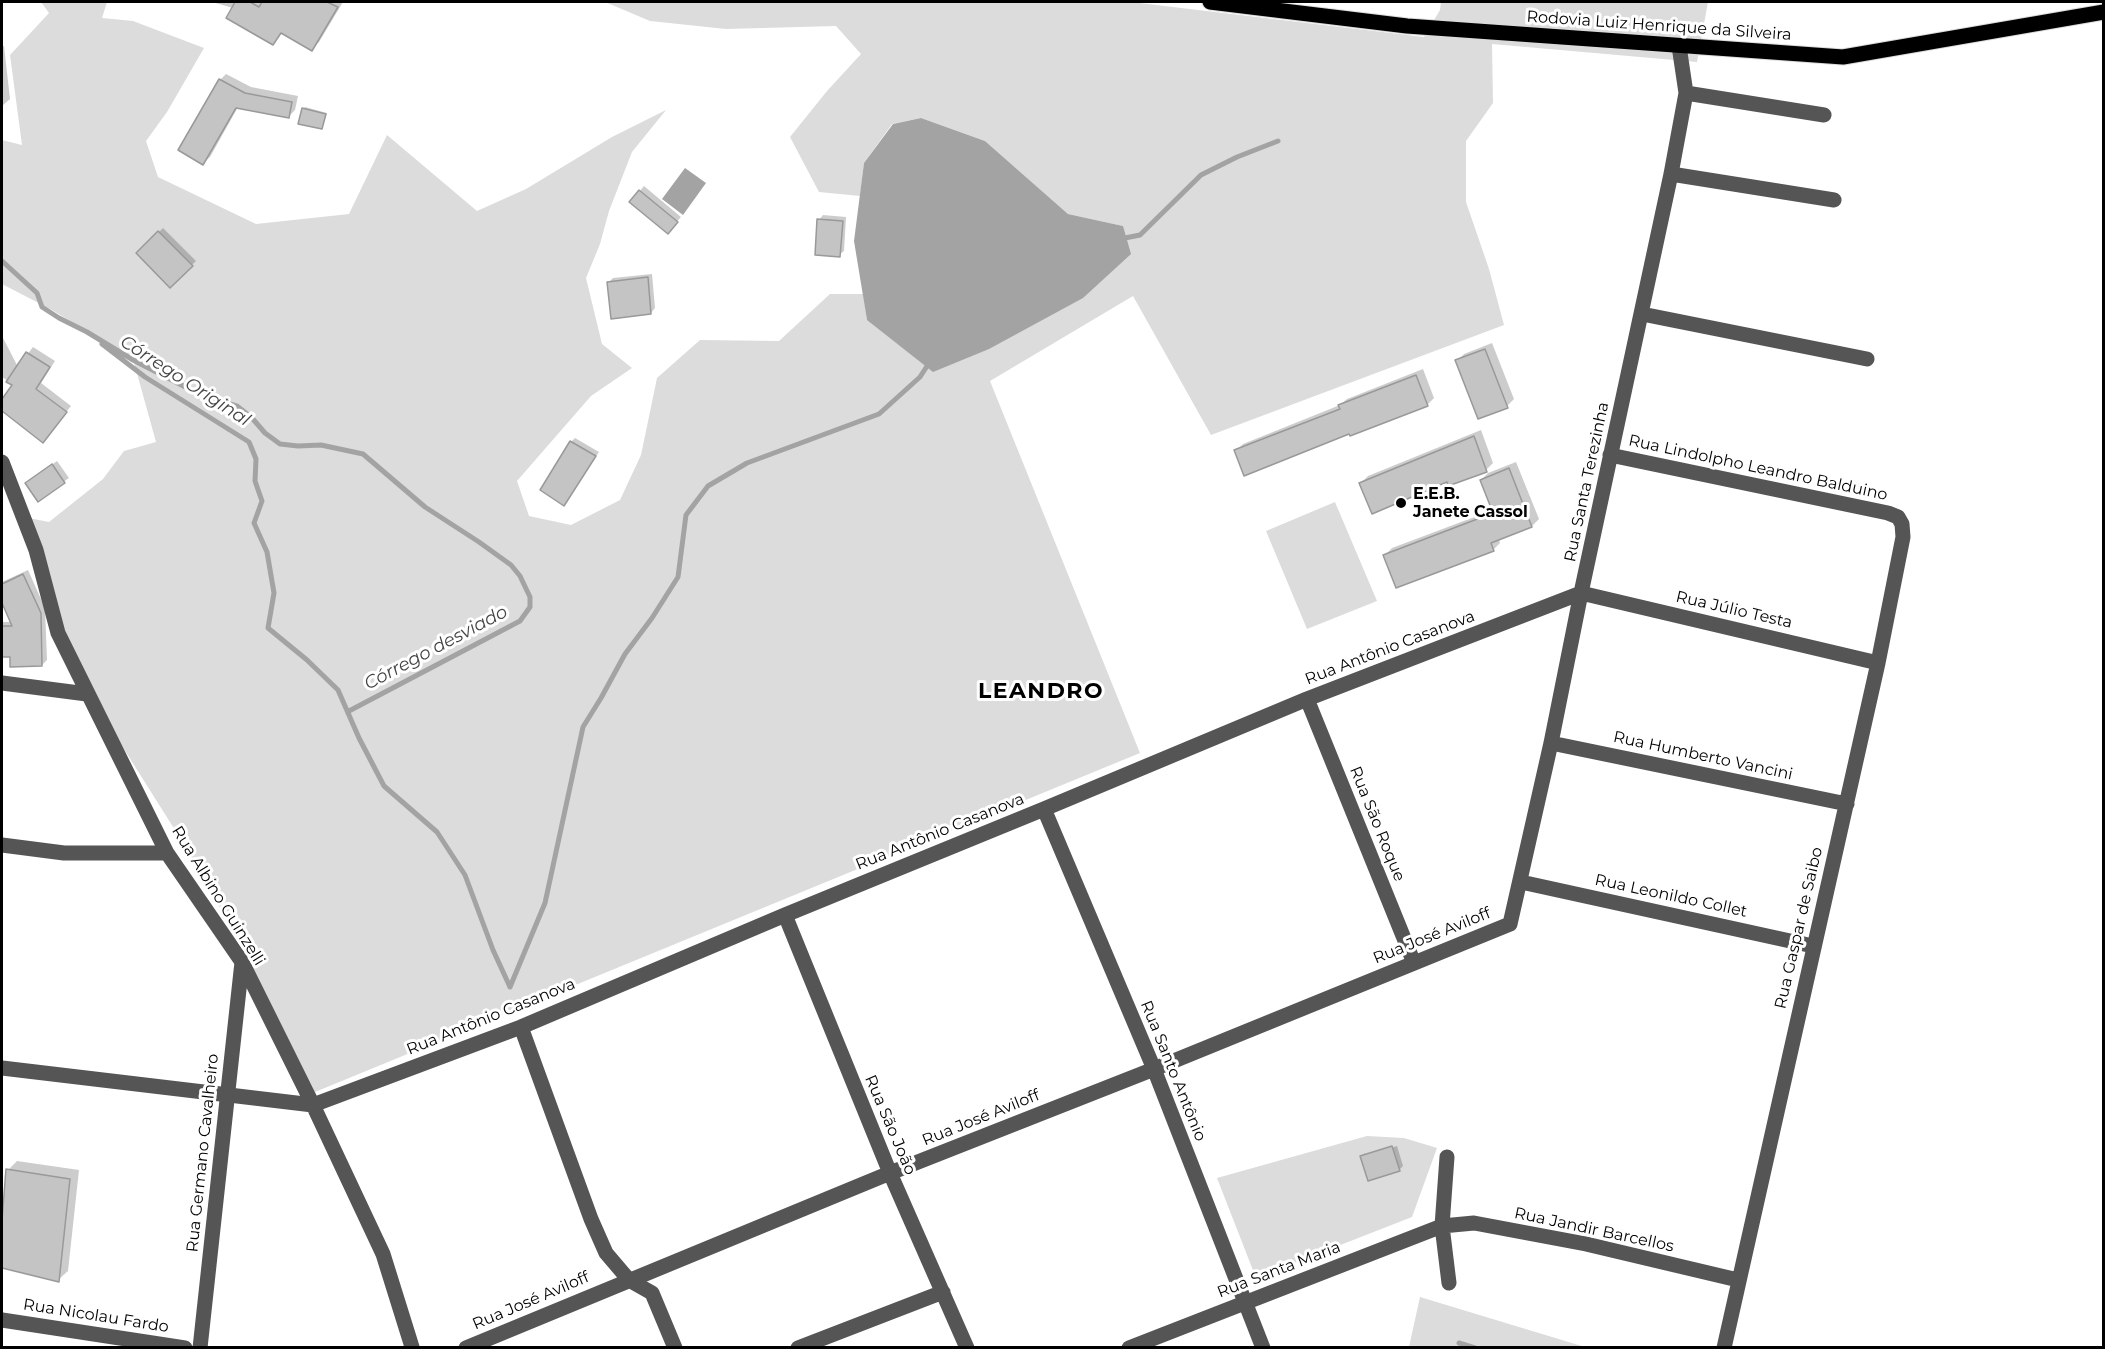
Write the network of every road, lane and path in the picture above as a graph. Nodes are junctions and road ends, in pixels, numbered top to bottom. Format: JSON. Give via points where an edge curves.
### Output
{"nodes":[{"id":1,"x":1210,"y":2,"type":"edge"},
{"id":2,"x":2103,"y":12,"type":"edge"},
{"id":3,"x":1679,"y":46,"type":"junction"},
{"id":4,"x":1686,"y":93,"type":"junction"},
{"id":5,"x":1824,"y":115,"type":"dead end"},
{"id":6,"x":1671,"y":174,"type":"junction"},
{"id":7,"x":1834,"y":200,"type":"dead end"},
{"id":8,"x":1642,"y":314,"type":"junction"},
{"id":9,"x":1867,"y":358,"type":"dead end"},
{"id":10,"x":1610,"y":454,"type":"junction"},
{"id":11,"x":2,"y":462,"type":"edge"},
{"id":12,"x":1898,"y":517,"type":"joint"},
{"id":13,"x":1581,"y":593,"type":"junction"},
{"id":14,"x":1878,"y":663,"type":"junction"},
{"id":15,"x":2,"y":682,"type":"edge"},
{"id":16,"x":87,"y":694,"type":"junction"},
{"id":17,"x":1307,"y":699,"type":"junction"},
{"id":18,"x":1551,"y":743,"type":"junction"},
{"id":19,"x":1846,"y":804,"type":"junction"},
{"id":20,"x":1044,"y":809,"type":"junction"},
{"id":21,"x":2,"y":845,"type":"edge"},
{"id":22,"x":167,"y":853,"type":"junction"},
{"id":23,"x":1521,"y":882,"type":"junction"},
{"id":24,"x":785,"y":915,"type":"junction"},
{"id":25,"x":1510,"y":924,"type":"joint"},
{"id":26,"x":1813,"y":946,"type":"junction"},
{"id":27,"x":242,"y":962,"type":"junction"},
{"id":28,"x":1414,"y":963,"type":"junction"},
{"id":29,"x":521,"y":1027,"type":"junction"},
{"id":30,"x":2,"y":1068,"type":"edge"},
{"id":31,"x":1154,"y":1069,"type":"junction"},
{"id":32,"x":228,"y":1095,"type":"junction"},
{"id":33,"x":313,"y":1105,"type":"junction"},
{"id":34,"x":1447,"y":1157,"type":"dead end"},
{"id":35,"x":890,"y":1173,"type":"junction"},
{"id":36,"x":1442,"y":1226,"type":"junction"},
{"id":37,"x":629,"y":1280,"type":"junction"},
{"id":38,"x":1738,"y":1280,"type":"junction"},
{"id":39,"x":1449,"y":1283,"type":"dead end"},
{"id":40,"x":943,"y":1292,"type":"junction"},
{"id":41,"x":1245,"y":1302,"type":"junction"},
{"id":42,"x":2,"y":1320,"type":"edge"},
{"id":43,"x":827,"y":1342,"type":"edge"},
{"id":44,"x":185,"y":1347,"type":"edge"},
{"id":45,"x":200,"y":1347,"type":"edge"},
{"id":46,"x":413,"y":1347,"type":"edge"},
{"id":47,"x":466,"y":1347,"type":"edge"},
{"id":48,"x":675,"y":1347,"type":"edge"},
{"id":49,"x":798,"y":1347,"type":"edge"},
{"id":50,"x":967,"y":1347,"type":"edge"},
{"id":51,"x":1130,"y":1347,"type":"edge"},
{"id":52,"x":1263,"y":1347,"type":"edge"},
{"id":53,"x":1724,"y":1347,"type":"edge"}],
"edges":[{"from":1,"to":3,"type":"main road","name":"Rodovia Luiz Henrique da Silveira","via":[[1407,26]]},
{"from":2,"to":3,"type":"main road","name":"Rodovia Luiz Henrique da Silveira","via":[[1843,57]]},
{"from":3,"to":4,"type":"street","name":"Rua Santa Terezinha"},
{"from":4,"to":5,"type":"street"},
{"from":4,"to":6,"type":"street","name":"Rua Santa Terezinha"},
{"from":6,"to":7,"type":"street"},
{"from":6,"to":8,"type":"street","name":"Rua Santa Terezinha"},
{"from":8,"to":9,"type":"street"},
{"from":8,"to":10,"type":"street","name":"Rua Santa Terezinha"},
{"from":10,"to":12,"type":"street","name":"Rua Lindolpho Leandro Balduino"},
{"from":10,"to":13,"type":"street","name":"Rua Santa Terezinha"},
{"from":11,"to":16,"type":"street","name":"Rua Albino Guinzelli","via":[[36,550],[58,633]]},
{"from":12,"to":14,"type":"street","name":"Rua Gaspar de Saibo","via":[[1903,537]]},
{"from":13,"to":14,"type":"street","name":"Rua Júlio Testa"},
{"from":13,"to":17,"type":"street","name":"Rua Antônio Casanova"},
{"from":13,"to":18,"type":"street","name":"Rua Santa Terezinha"},
{"from":14,"to":19,"type":"street","name":"Rua Gaspar de Saibo"},
{"from":15,"to":16,"type":"street"},
{"from":16,"to":22,"type":"street","name":"Rua Albino Guinzelli"},
{"from":17,"to":20,"type":"street","name":"Rua Antônio Casanova"},
{"from":17,"to":28,"type":"street","name":"Rua São Roque"},
{"from":18,"to":19,"type":"street","name":"Rua Humberto Vancini"},
{"from":18,"to":23,"type":"street","name":"Rua Santa Terezinha"},
{"from":19,"to":26,"type":"street","name":"Rua Gaspar de Saibo"},
{"from":20,"to":24,"type":"street","name":"Rua Antônio Casanova"},
{"from":20,"to":31,"type":"street","name":"Rua Santo Antônio"},
{"from":21,"to":22,"type":"street","via":[[64,853]]},
{"from":22,"to":27,"type":"street","name":"Rua Albino Guinzelli"},
{"from":23,"to":25,"type":"street","name":"Rua Santa Terezinha"},
{"from":23,"to":26,"type":"street","name":"Rua Leonildo Collet"},
{"from":24,"to":29,"type":"street","name":"Rua Antônio Casanova"},
{"from":24,"to":35,"type":"street","name":"Rua São João"},
{"from":25,"to":28,"type":"street","name":"Rua José Aviloff"},
{"from":26,"to":38,"type":"street","name":"Rua Gaspar de Saibo"},
{"from":27,"to":32,"type":"street","name":"Rua Germano Cavalheiro"},
{"from":27,"to":33,"type":"street","name":"Rua Albino Guinzelli"},
{"from":28,"to":31,"type":"street","name":"Rua José Aviloff"},
{"from":29,"to":33,"type":"street","name":"Rua Antônio Casanova"},
{"from":29,"to":37,"type":"street","via":[[591,1219],[606,1253]]},
{"from":30,"to":32,"type":"street"},
{"from":31,"to":35,"type":"street","name":"Rua José Aviloff"},
{"from":31,"to":41,"type":"street","name":"Rua Santo Antônio"},
{"from":32,"to":33,"type":"street"},
{"from":32,"to":45,"type":"street","name":"Rua Germano Cavalheiro"},
{"from":33,"to":46,"type":"street","name":"Rua Albino Guinzelli","via":[[383,1254]]},
{"from":34,"to":36,"type":"street"},
{"from":35,"to":37,"type":"street","name":"Rua José Aviloff"},
{"from":35,"to":40,"type":"street","name":"Rua São João"},
{"from":36,"to":38,"type":"street","name":"Rua Jandir Barcellos","via":[[1474,1223],[1496,1227]]},
{"from":36,"to":39,"type":"street"},
{"from":36,"to":41,"type":"street","name":"Rua Santa Maria"},
{"from":37,"to":47,"type":"street","name":"Rua José Aviloff"},
{"from":37,"to":48,"type":"street","via":[[652,1293]]},
{"from":38,"to":53,"type":"street","name":"Rua Gaspar de Saibo"},
{"from":40,"to":43,"type":"street"},
{"from":40,"to":50,"type":"street","name":"Rua São João"},
{"from":41,"to":51,"type":"street","name":"Rua Santa Maria"},
{"from":41,"to":52,"type":"street","name":"Rua Santo Antônio"},
{"from":42,"to":44,"type":"street","name":"Rua Nicolau Fardo"},
{"from":43,"to":49,"type":"street"}]}
